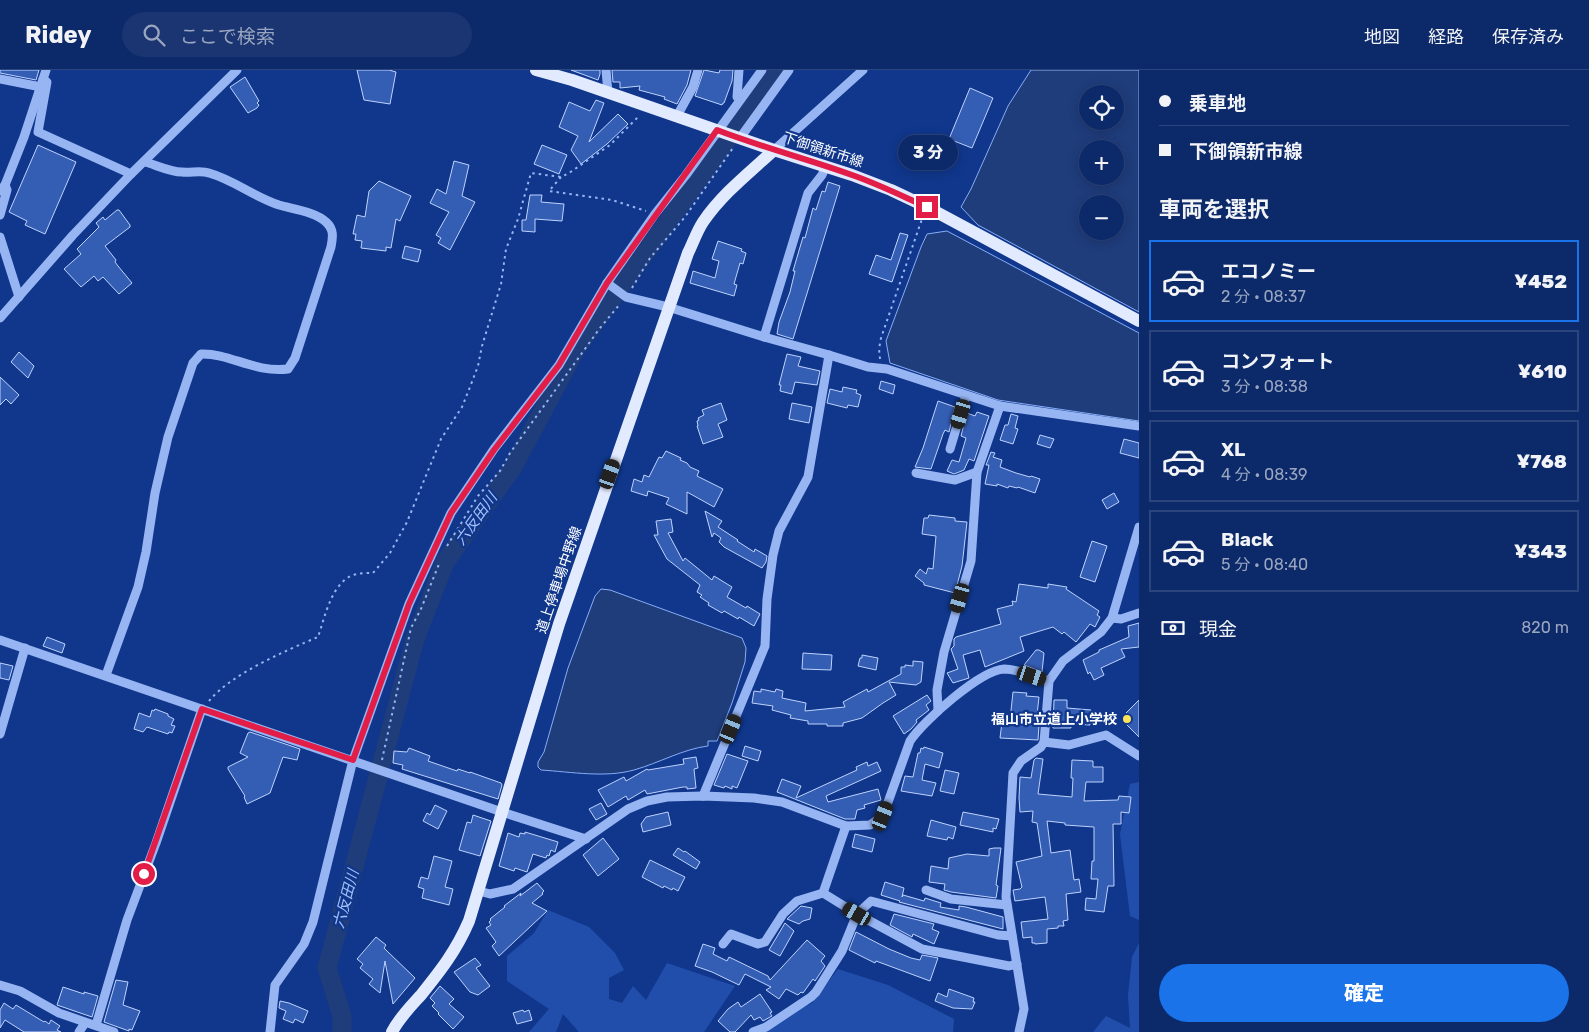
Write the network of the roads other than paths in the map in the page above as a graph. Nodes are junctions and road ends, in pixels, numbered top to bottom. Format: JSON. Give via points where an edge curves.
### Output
{"nodes":[{"id":1,"x":237,"y":70,"type":"edge"},
{"id":2,"x":536,"y":70,"type":"edge"},
{"id":3,"x":606,"y":70,"type":"edge"},
{"id":4,"x":698,"y":70,"type":"edge"},
{"id":5,"x":739,"y":70,"type":"edge"},
{"id":6,"x":762,"y":70,"type":"edge"},
{"id":7,"x":789,"y":70,"type":"edge"},
{"id":8,"x":863,"y":70,"type":"edge"},
{"id":9,"x":573,"y":75,"type":"edge"},
{"id":10,"x":0,"y":79,"type":"edge"},
{"id":11,"x":43,"y":79,"type":"edge"},
{"id":12,"x":608,"y":93,"type":"junction"},
{"id":13,"x":740,"y":99,"type":"junction"},
{"id":14,"x":677,"y":116,"type":"junction"},
{"id":15,"x":719,"y":131,"type":"junction"},
{"id":16,"x":739,"y":138,"type":"junction"},
{"id":17,"x":774,"y":150,"type":"junction"},
{"id":18,"x":145,"y":162,"type":"junction"},
{"id":19,"x":826,"y":166,"type":"junction"},
{"id":20,"x":132,"y":174,"type":"junction"},
{"id":21,"x":3,"y":188,"type":"edge"},
{"id":22,"x":0,"y":215,"type":"edge"},
{"id":23,"x":0,"y":237,"type":"edge"},
{"id":24,"x":607,"y":283,"type":"junction"},
{"id":25,"x":19,"y":297,"type":"junction"},
{"id":26,"x":668,"y":307,"type":"junction"},
{"id":27,"x":0,"y":318,"type":"edge"},
{"id":28,"x":1139,"y":321,"type":"edge"},
{"id":29,"x":764,"y":337,"type":"junction"},
{"id":30,"x":830,"y":354,"type":"junction"},
{"id":31,"x":966,"y":396,"type":"junction"},
{"id":32,"x":1000,"y":406,"type":"junction"},
{"id":33,"x":1139,"y":426,"type":"edge"},
{"id":34,"x":950,"y":449,"type":"dead end"},
{"id":35,"x":977,"y":472,"type":"junction"},
{"id":36,"x":916,"y":473,"type":"dead end"},
{"id":37,"x":1139,"y":527,"type":"edge"},
{"id":38,"x":1139,"y":613,"type":"edge"},
{"id":39,"x":1112,"y":618,"type":"junction"},
{"id":40,"x":0,"y":640,"type":"edge"},
{"id":41,"x":25,"y":648,"type":"junction"},
{"id":42,"x":106,"y":675,"type":"junction"},
{"id":43,"x":1049,"y":681,"type":"junction"},
{"id":44,"x":202,"y":709,"type":"junction"},
{"id":45,"x":938,"y":711,"type":"junction"},
{"id":46,"x":0,"y":734,"type":"edge"},
{"id":47,"x":1044,"y":742,"type":"junction"},
{"id":48,"x":1139,"y":756,"type":"edge"},
{"id":49,"x":356,"y":761,"type":"junction"},
{"id":50,"x":703,"y":796,"type":"junction"},
{"id":51,"x":502,"y":812,"type":"junction"},
{"id":52,"x":846,"y":826,"type":"junction"},
{"id":53,"x":586,"y":839,"type":"junction"},
{"id":54,"x":926,"y":890,"type":"dead end"},
{"id":55,"x":480,"y":891,"type":"junction"},
{"id":56,"x":823,"y":893,"type":"junction"},
{"id":57,"x":1007,"y":905,"type":"junction"},
{"id":58,"x":857,"y":914,"type":"junction"},
{"id":59,"x":1012,"y":936,"type":"junction"},
{"id":60,"x":723,"y":944,"type":"dead end"},
{"id":61,"x":1017,"y":964,"type":"junction"},
{"id":62,"x":0,"y":985,"type":"edge"},
{"id":63,"x":85,"y":1023,"type":"junction"},
{"id":64,"x":96,"y":1025,"type":"junction"},
{"id":65,"x":80,"y":1032,"type":"edge"},
{"id":66,"x":114,"y":1032,"type":"edge"},
{"id":67,"x":270,"y":1032,"type":"edge"},
{"id":68,"x":392,"y":1032,"type":"edge"},
{"id":69,"x":753,"y":1032,"type":"edge"},
{"id":70,"x":1019,"y":1032,"type":"edge"}],
"edges":[{"from":1,"to":18,"type":"street"},
{"from":2,"to":9,"type":"main road","name":"下御領新市線"},
{"from":3,"to":12,"type":"street"},
{"from":4,"to":14,"type":"street","via":[[693,87]]},
{"from":5,"to":13,"type":"street","via":[[737,97]]},
{"from":6,"to":13,"type":"street"},
{"from":7,"to":16,"type":"street"},
{"from":8,"to":17,"type":"street"},
{"from":9,"to":12,"type":"main road","name":"下御領新市線"},
{"from":10,"to":11,"type":"street"},
{"from":11,"to":20,"type":"street","via":[[47,82],[38,132]]},
{"from":11,"to":21,"type":"street"},
{"from":12,"to":14,"type":"main road","name":"下御領新市線"},
{"from":13,"to":15,"type":"street"},
{"from":14,"to":15,"type":"main road","name":"下御領新市線"},
{"from":15,"to":16,"type":"main road","name":"下御領新市線"},
{"from":15,"to":24,"type":"street"},
{"from":16,"to":17,"type":"main road","name":"下御領新市線"},
{"from":17,"to":19,"type":"main road","name":"下御領新市線"},
{"from":17,"to":26,"type":"main road","name":"道上停車場中野線","via":[[734,185],[702,224]]},
{"from":18,"to":20,"type":"street"},
{"from":18,"to":42,"type":"street","via":[[180,172],[206,172],[221,177],[255,196],[326,221],[333,235],[295,358],[288,369],[252,367],[210,354],[201,354],[192,363],[168,437],[138,587]]},
{"from":19,"to":28,"type":"main road","name":"下御領新市線","via":[[927,207]]},
{"from":19,"to":29,"type":"street","via":[[808,192]]},
{"from":20,"to":25,"type":"street"},
{"from":21,"to":22,"type":"street","via":[[7,190]]},
{"from":23,"to":25,"type":"street"},
{"from":24,"to":26,"type":"street","via":[[626,297]]},
{"from":24,"to":49,"type":"street","via":[[559,365],[451,513],[409,604]]},
{"from":25,"to":27,"type":"street"},
{"from":26,"to":29,"type":"street"},
{"from":26,"to":51,"type":"main road","name":"道上停車場中野線","via":[[559,624]]},
{"from":29,"to":30,"type":"street"},
{"from":30,"to":31,"type":"street","via":[[868,367],[884,368]]},
{"from":30,"to":50,"type":"street","via":[[808,477],[779,531],[773,555],[765,646]]},
{"from":31,"to":32,"type":"street"},
{"from":31,"to":34,"type":"street"},
{"from":32,"to":33,"type":"street"},
{"from":32,"to":35,"type":"street"},
{"from":35,"to":36,"type":"street","via":[[955,480]]},
{"from":35,"to":45,"type":"street","via":[[971,561],[944,652],[937,690]]},
{"from":37,"to":39,"type":"street"},
{"from":38,"to":39,"type":"street","via":[[1121,619]]},
{"from":39,"to":43,"type":"street","via":[[1101,632],[1063,661]]},
{"from":40,"to":41,"type":"street"},
{"from":41,"to":42,"type":"street"},
{"from":41,"to":46,"type":"street"},
{"from":42,"to":44,"type":"street"},
{"from":43,"to":45,"type":"street","via":[[1002,669],[986,674]]},
{"from":43,"to":47,"type":"street"},
{"from":44,"to":49,"type":"street"},
{"from":44,"to":64,"type":"street","via":[[127,920]]},
{"from":45,"to":52,"type":"street","via":[[910,741],[883,816],[870,825]]},
{"from":47,"to":48,"type":"street","via":[[1069,744],[1106,736]]},
{"from":47,"to":57,"type":"street","via":[[1021,760],[1013,773]]},
{"from":49,"to":51,"type":"street"},
{"from":49,"to":67,"type":"street","via":[[313,922],[304,944],[275,985]]},
{"from":50,"to":52,"type":"street","via":[[782,802]]},
{"from":50,"to":53,"type":"street","via":[[647,801],[628,808]]},
{"from":51,"to":53,"type":"street"},
{"from":51,"to":55,"type":"main road","name":"道上停車場中野線"},
{"from":52,"to":56,"type":"street"},
{"from":53,"to":55,"type":"street","via":[[513,889],[490,894]]},
{"from":54,"to":57,"type":"street","via":[[951,898]]},
{"from":55,"to":68,"type":"main road","name":"道上停車場中野線","via":[[460,943]]},
{"from":56,"to":58,"type":"street"},
{"from":56,"to":60,"type":"street","via":[[796,901],[783,914],[765,942],[758,944],[731,934]]},
{"from":57,"to":59,"type":"street"},
{"from":58,"to":59,"type":"street","via":[[871,901]]},
{"from":58,"to":61,"type":"street","via":[[922,949],[1009,966]]},
{"from":58,"to":69,"type":"street","via":[[842,951],[816,992],[766,1027]]},
{"from":59,"to":61,"type":"street"},
{"from":61,"to":70,"type":"street","via":[[1024,1009]]},
{"from":62,"to":63,"type":"street","via":[[20,991],[59,1013]]},
{"from":63,"to":64,"type":"street"},
{"from":63,"to":65,"type":"street"},
{"from":64,"to":66,"type":"street"}]}
